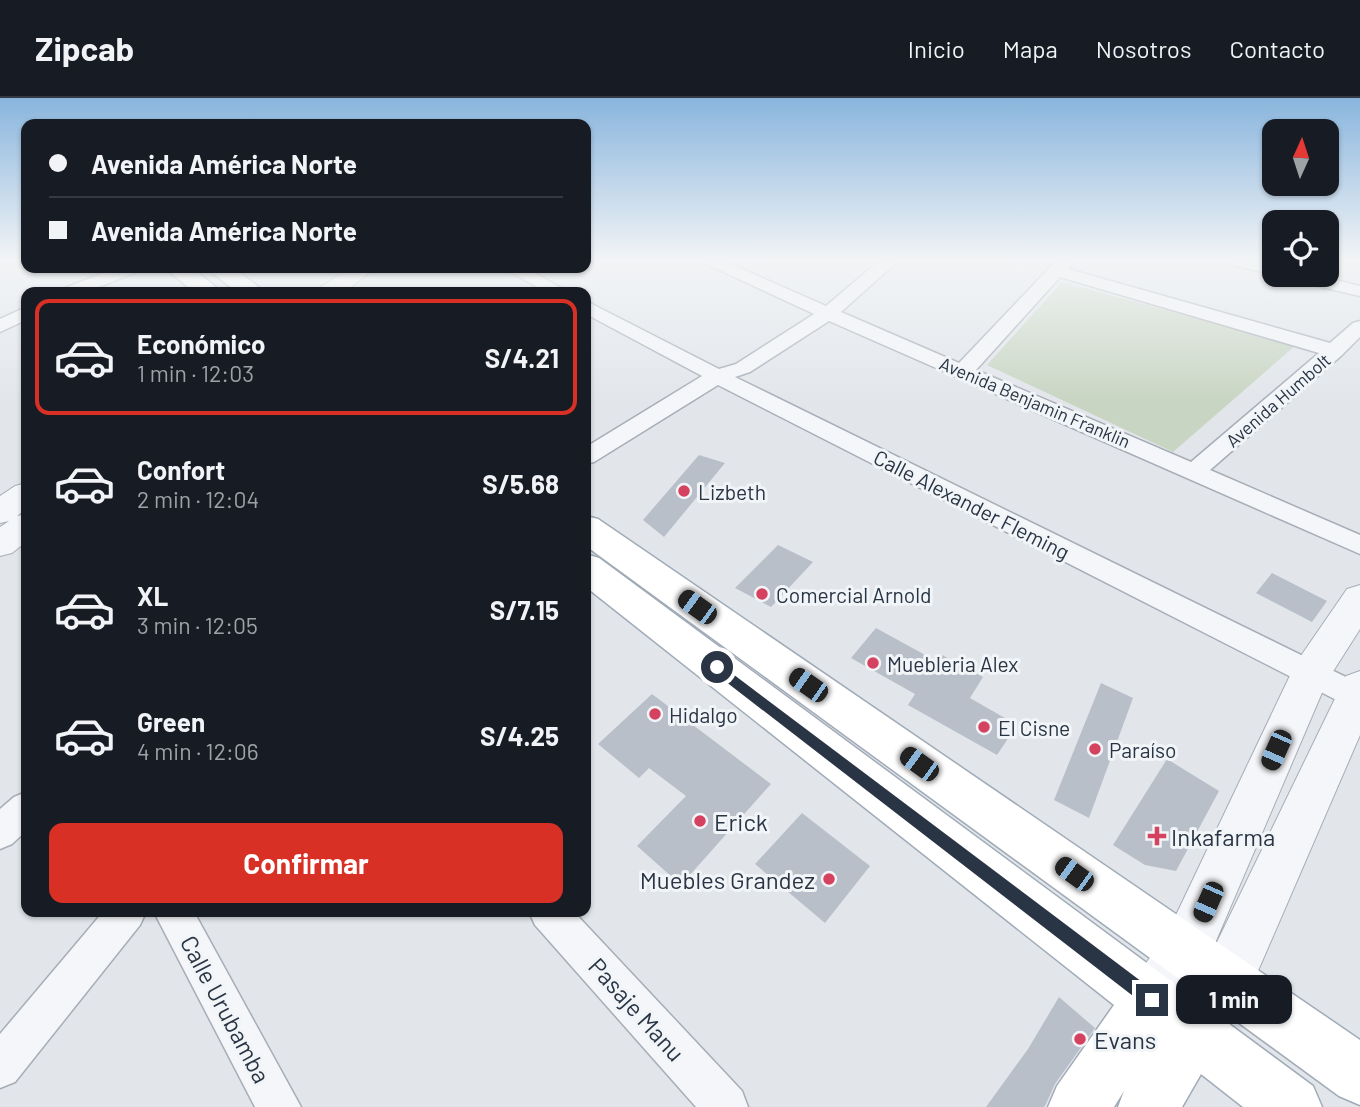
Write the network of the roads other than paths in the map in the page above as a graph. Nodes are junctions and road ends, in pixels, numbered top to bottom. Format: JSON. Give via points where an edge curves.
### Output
{"nodes":[{"id":1,"x":819,"y":308,"type":"edge"},
{"id":2,"x":836,"y":308,"type":"edge"},
{"id":3,"x":1022,"y":308,"type":"edge"},
{"id":4,"x":1197,"y":308,"type":"edge"},
{"id":5,"x":591,"y":309,"type":"edge"},
{"id":6,"x":830,"y":313,"type":"junction"},
{"id":7,"x":21,"y":316,"type":"edge"},
{"id":8,"x":0,"y":326,"type":"edge"},
{"id":9,"x":1360,"y":327,"type":"edge"},
{"id":10,"x":1335,"y":351,"type":"junction"},
{"id":11,"x":963,"y":371,"type":"junction"},
{"id":12,"x":718,"y":376,"type":"junction"},
{"id":13,"x":591,"y":454,"type":"edge"},
{"id":14,"x":1195,"y":471,"type":"junction"},
{"id":15,"x":21,"y":497,"type":"edge"},
{"id":16,"x":0,"y":512,"type":"edge"},
{"id":17,"x":21,"y":529,"type":"edge"},
{"id":18,"x":591,"y":532,"type":"edge"},
{"id":19,"x":0,"y":544,"type":"edge"},
{"id":20,"x":1360,"y":545,"type":"edge"},
{"id":21,"x":591,"y":571,"type":"edge"},
{"id":22,"x":1360,"y":599,"type":"edge"},
{"id":23,"x":1310,"y":674,"type":"junction"},
{"id":24,"x":1358,"y":694,"type":"edge"},
{"id":25,"x":21,"y":813,"type":"edge"},
{"id":26,"x":0,"y":832,"type":"edge"},
{"id":27,"x":123,"y":917,"type":"edge"},
{"id":28,"x":176,"y":917,"type":"edge"},
{"id":29,"x":553,"y":917,"type":"edge"},
{"id":30,"x":1205,"y":967,"type":"junction"},
{"id":31,"x":1173,"y":1017,"type":"junction"},
{"id":32,"x":0,"y":1067,"type":"edge"},
{"id":33,"x":1360,"y":1075,"type":"edge"},
{"id":34,"x":279,"y":1107,"type":"edge"},
{"id":35,"x":726,"y":1107,"type":"edge"},
{"id":36,"x":1078,"y":1107,"type":"edge"},
{"id":37,"x":1148,"y":1107,"type":"edge"},
{"id":38,"x":1292,"y":1107,"type":"edge"}],
"edges":[{"from":1,"to":6,"type":"street","name":"Avenida Benjamin Franklin"},
{"from":2,"to":6,"type":"street"},
{"from":3,"to":11,"type":"street"},
{"from":4,"to":10,"type":"street"},
{"from":5,"to":12,"type":"street","name":"Calle Alexander Fleming"},
{"from":6,"to":11,"type":"street","name":"Avenida Benjamin Franklin"},
{"from":6,"to":12,"type":"street","via":[[743,368]]},
{"from":7,"to":8,"type":"street"},
{"from":9,"to":10,"type":"street","name":"Avenida Humbolt"},
{"from":10,"to":14,"type":"street","name":"Avenida Humbolt"},
{"from":11,"to":14,"type":"street","name":"Avenida Benjamin Franklin"},
{"from":12,"to":13,"type":"street"},
{"from":12,"to":23,"type":"street","name":"Calle Alexander Fleming"},
{"from":14,"to":20,"type":"street","name":"Avenida Benjamin Franklin"},
{"from":15,"to":16,"type":"street"},
{"from":17,"to":19,"type":"street"},
{"from":18,"to":30,"type":"main road"},
{"from":21,"to":31,"type":"main road"},
{"from":22,"to":23,"type":"street"},
{"from":23,"to":24,"type":"street","name":"Calle Alexander Fleming"},
{"from":23,"to":30,"type":"street"},
{"from":24,"to":30,"type":"street"},
{"from":25,"to":26,"type":"street"},
{"from":27,"to":32,"type":"street"},
{"from":28,"to":34,"type":"street","name":"Calle Urubamba"},
{"from":29,"to":35,"type":"street","name":"Pasaje Manu"},
{"from":30,"to":31,"type":"street"},
{"from":30,"to":33,"type":"main road"},
{"from":31,"to":36,"type":"main road"},
{"from":31,"to":37,"type":"main road"},
{"from":31,"to":38,"type":"main road"}]}
